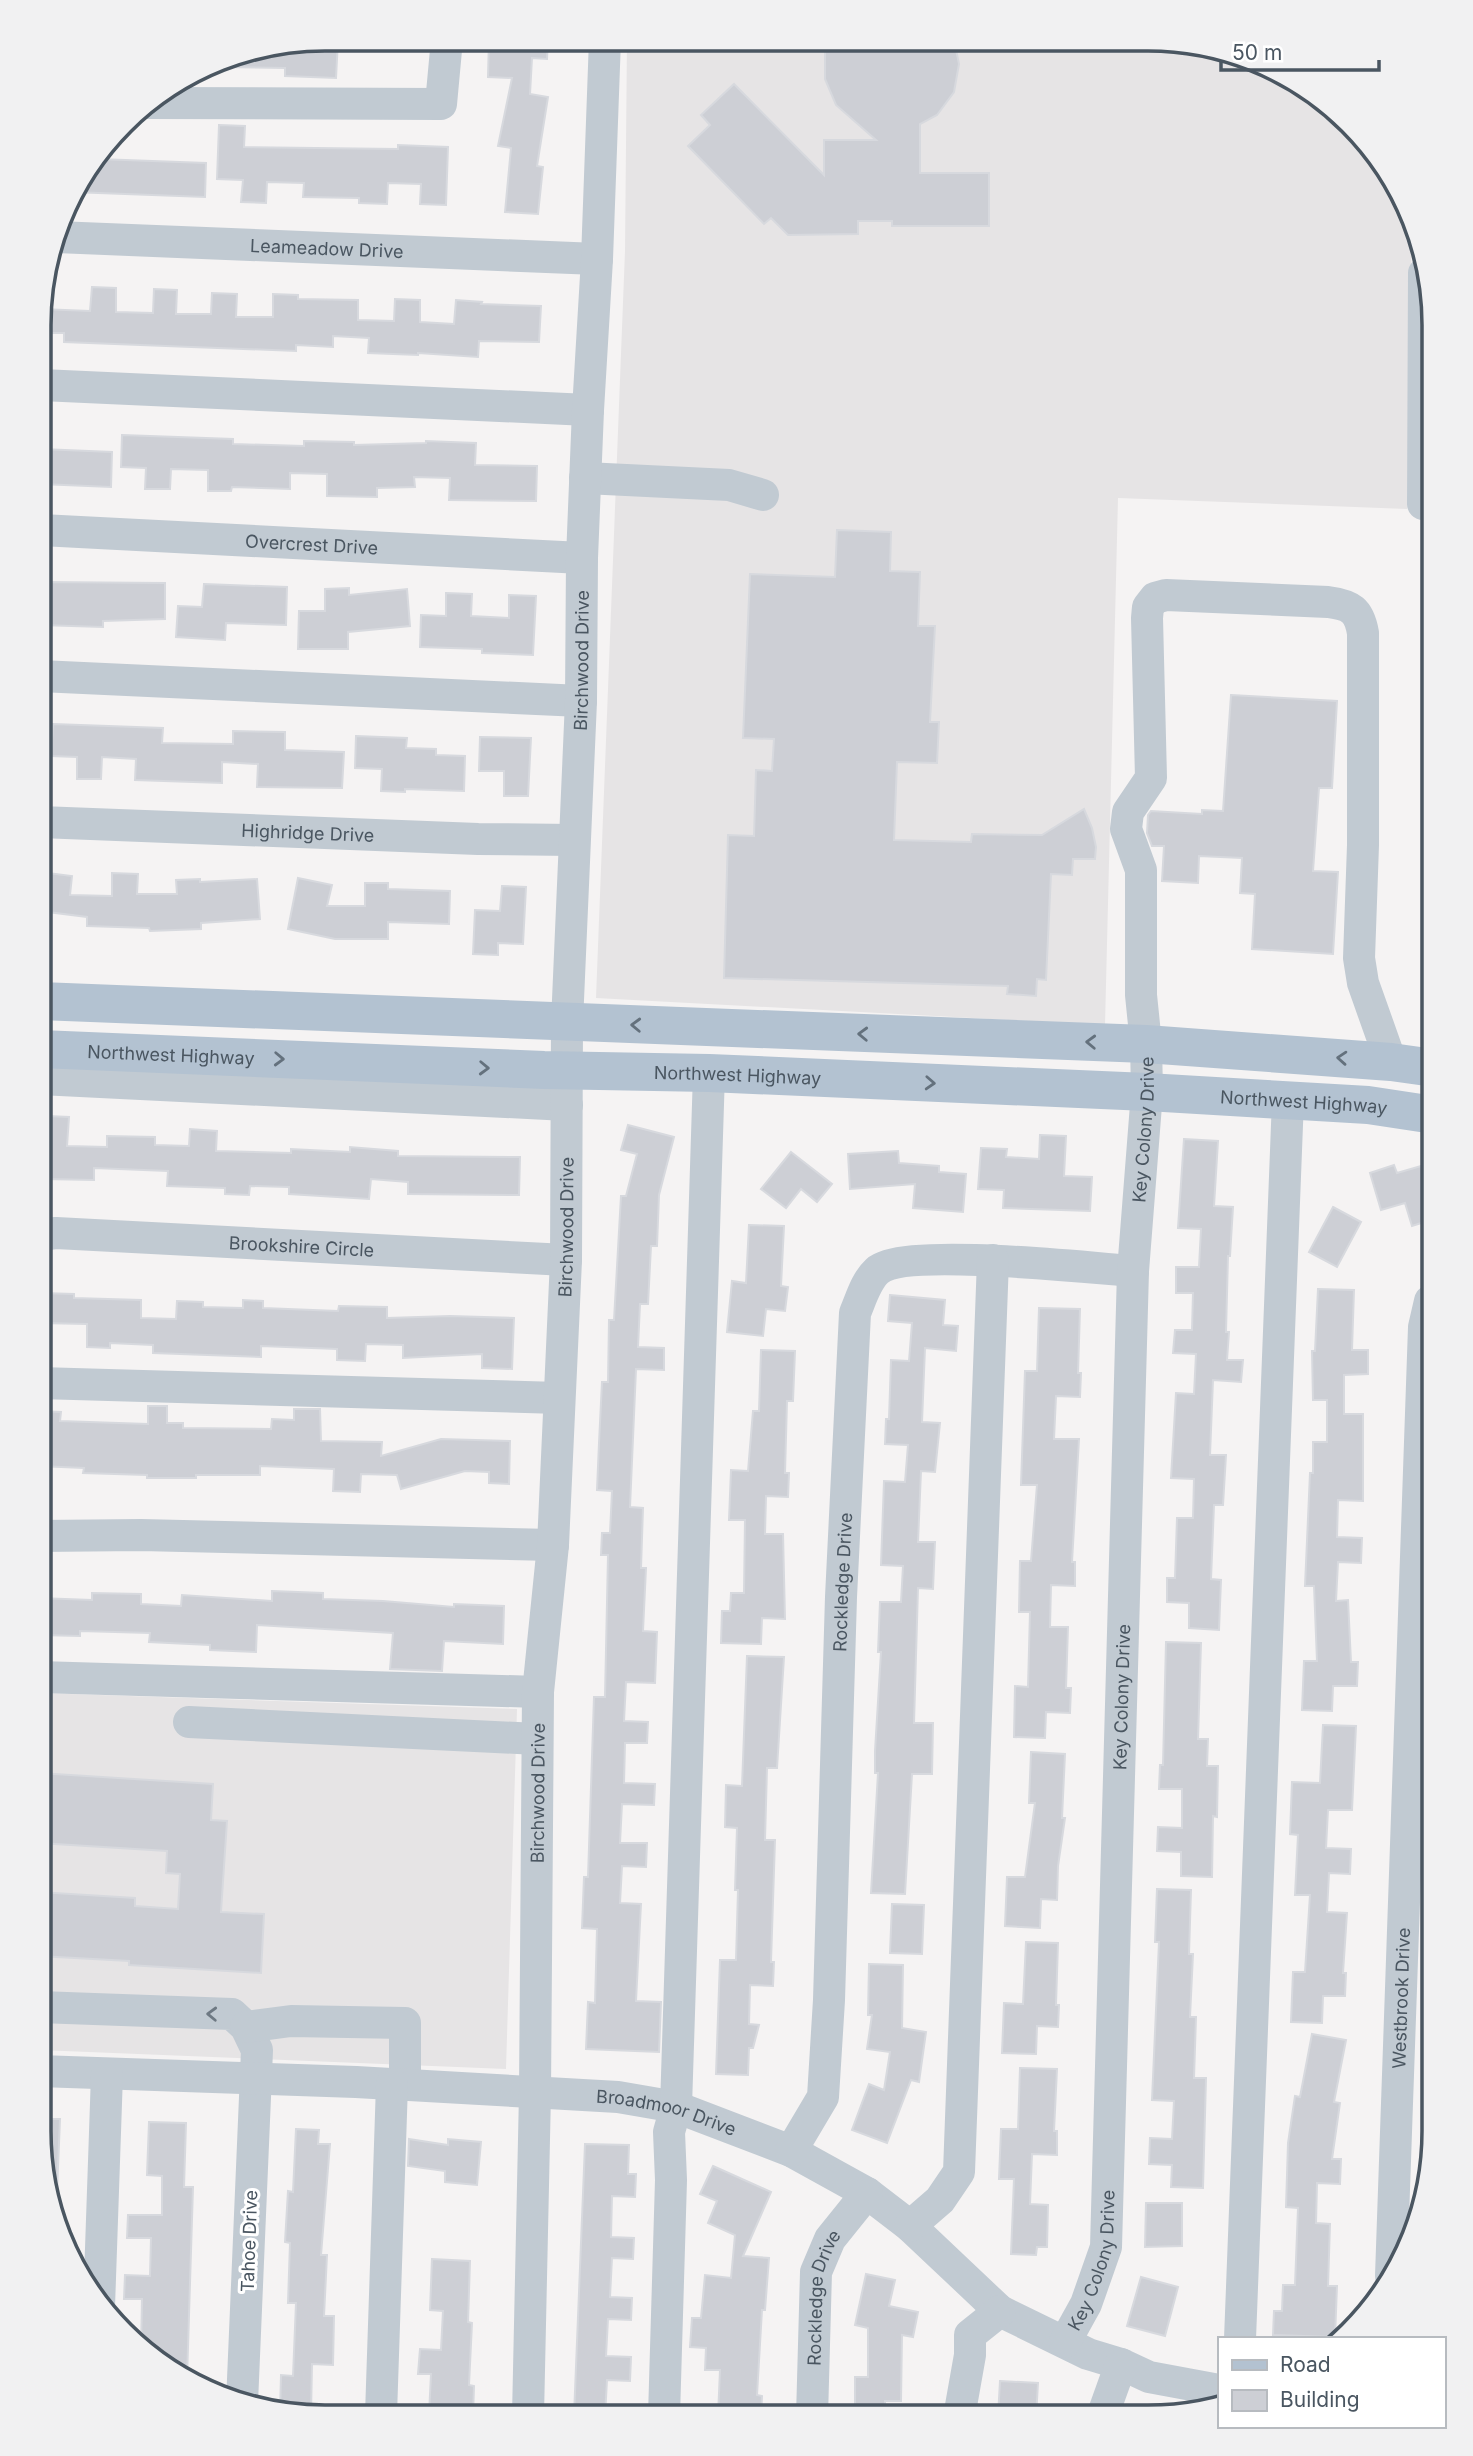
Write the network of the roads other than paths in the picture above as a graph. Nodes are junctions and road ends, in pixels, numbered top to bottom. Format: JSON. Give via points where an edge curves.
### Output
{"nodes":[{"id":1,"x":446,"y":51,"type":"edge"},
{"id":2,"x":605,"y":51,"type":"edge"},
{"id":3,"x":164,"y":103,"type":"edge"},
{"id":4,"x":65,"y":237,"type":"edge"},
{"id":5,"x":597,"y":259,"type":"junction"},
{"id":6,"x":51,"y":385,"type":"edge"},
{"id":7,"x":588,"y":410,"type":"junction"},
{"id":8,"x":585,"y":478,"type":"junction"},
{"id":9,"x":763,"y":495,"type":"dead end"},
{"id":10,"x":51,"y":531,"type":"edge"},
{"id":11,"x":582,"y":558,"type":"junction"},
{"id":12,"x":51,"y":677,"type":"edge"},
{"id":13,"x":581,"y":701,"type":"junction"},
{"id":14,"x":51,"y":821,"type":"edge"},
{"id":15,"x":574,"y":840,"type":"junction"},
{"id":16,"x":51,"y":1001,"type":"edge"},
{"id":17,"x":567,"y":1023,"type":"junction"},
{"id":18,"x":1146,"y":1044,"type":"junction"},
{"id":19,"x":51,"y":1050,"type":"edge"},
{"id":20,"x":1391,"y":1062,"type":"junction"},
{"id":21,"x":1422,"y":1066,"type":"edge"},
{"id":22,"x":709,"y":1073,"type":"junction"},
{"id":23,"x":51,"y":1079,"type":"edge"},
{"id":24,"x":567,"y":1088,"type":"junction"},
{"id":25,"x":1147,"y":1093,"type":"junction"},
{"id":26,"x":1288,"y":1099,"type":"junction"},
{"id":27,"x":1422,"y":1113,"type":"edge"},
{"id":28,"x":51,"y":1234,"type":"edge"},
{"id":29,"x":566,"y":1260,"type":"junction"},
{"id":30,"x":993,"y":1260,"type":"junction"},
{"id":31,"x":1133,"y":1271,"type":"junction"},
{"id":32,"x":51,"y":1383,"type":"edge"},
{"id":33,"x":1422,"y":1385,"type":"edge"},
{"id":34,"x":559,"y":1398,"type":"junction"},
{"id":35,"x":51,"y":1536,"type":"edge"},
{"id":36,"x":553,"y":1545,"type":"junction"},
{"id":37,"x":51,"y":1677,"type":"edge"},
{"id":38,"x":538,"y":1692,"type":"junction"},
{"id":39,"x":189,"y":1722,"type":"dead end"},
{"id":40,"x":537,"y":1739,"type":"junction"},
{"id":41,"x":51,"y":2007,"type":"edge"},
{"id":42,"x":246,"y":2027,"type":"junction"},
{"id":43,"x":51,"y":2072,"type":"edge"},
{"id":44,"x":107,"y":2074,"type":"junction"},
{"id":45,"x":256,"y":2078,"type":"junction"},
{"id":46,"x":398,"y":2084,"type":"junction"},
{"id":47,"x":535,"y":2093,"type":"junction"},
{"id":48,"x":676,"y":2107,"type":"junction"},
{"id":49,"x":791,"y":2151,"type":"junction"},
{"id":50,"x":867,"y":2193,"type":"junction"},
{"id":51,"x":910,"y":2226,"type":"junction"},
{"id":52,"x":1392,"y":2257,"type":"edge"},
{"id":53,"x":100,"y":2287,"type":"edge"},
{"id":54,"x":1000,"y":2311,"type":"junction"},
{"id":55,"x":1240,"y":2337,"type":"edge"},
{"id":56,"x":1065,"y":2342,"type":"junction"},
{"id":57,"x":1121,"y":2364,"type":"junction"},
{"id":58,"x":1218,"y":2390,"type":"edge"},
{"id":59,"x":243,"y":2393,"type":"edge"},
{"id":60,"x":381,"y":2405,"type":"edge"},
{"id":61,"x":528,"y":2405,"type":"edge"},
{"id":62,"x":664,"y":2405,"type":"edge"},
{"id":63,"x":812,"y":2405,"type":"edge"},
{"id":64,"x":961,"y":2405,"type":"edge"},
{"id":65,"x":1106,"y":2405,"type":"edge"}],
"edges":[{"from":1,"to":3,"type":"street","via":[[441,104]]},
{"from":2,"to":5,"type":"street","name":"Birchwood Drive"},
{"from":4,"to":5,"type":"street","name":"Leameadow Drive"},
{"from":5,"to":7,"type":"street","name":"Birchwood Drive"},
{"from":6,"to":7,"type":"street"},
{"from":7,"to":8,"type":"street","name":"Birchwood Drive"},
{"from":8,"to":9,"type":"street","via":[[729,485]]},
{"from":8,"to":11,"type":"street","name":"Birchwood Drive"},
{"from":10,"to":11,"type":"street","name":"Overcrest Drive"},
{"from":11,"to":13,"type":"street","name":"Birchwood Drive"},
{"from":12,"to":13,"type":"street"},
{"from":13,"to":15,"type":"street","name":"Birchwood Drive"},
{"from":14,"to":15,"type":"street","name":"Highridge Drive"},
{"from":15,"to":17,"type":"street","name":"Birchwood Drive"},
{"from":16,"to":17,"type":"main road"},
{"from":18,"to":17,"type":"main road","one_way":true},
{"from":17,"to":24,"type":"street","name":"Birchwood Drive"},
{"from":20,"to":18,"type":"main road","one_way":true},
{"from":18,"to":20,"type":"street","name":"Key Colony Drive","via":[[1140,870],[1126,829],[1128,812],[1151,778],[1148,607],[1155,598],[1166,595],[1328,601],[1346,604],[1354,611],[1363,633],[1359,958],[1363,983]]},
{"from":18,"to":25,"type":"street","name":"Key Colony Drive"},
{"from":19,"to":24,"type":"main road","name":"Northwest Highway","one_way":true},
{"from":20,"to":21,"type":"main road"},
{"from":22,"to":24,"type":"main road","name":"Northwest Highway"},
{"from":22,"to":25,"type":"main road","name":"Northwest Highway","one_way":true},
{"from":22,"to":48,"type":"street"},
{"from":23,"to":24,"type":"street"},
{"from":24,"to":29,"type":"street","name":"Birchwood Drive"},
{"from":25,"to":26,"type":"main road","name":"Northwest Highway"},
{"from":25,"to":31,"type":"street","name":"Key Colony Drive"},
{"from":26,"to":27,"type":"main road","name":"Northwest Highway"},
{"from":26,"to":55,"type":"street"},
{"from":28,"to":29,"type":"street","name":"Brookshire Circle"},
{"from":29,"to":34,"type":"street","name":"Birchwood Drive"},
{"from":30,"to":31,"type":"street","name":"Rockledge Drive"},
{"from":30,"to":49,"type":"street","name":"Rockledge Drive","via":[[891,1264],[878,1270],[864,1289],[855,1313],[823,2097]]},
{"from":30,"to":51,"type":"street","via":[[959,2172],[940,2200]]},
{"from":31,"to":56,"type":"street","name":"Key Colony Drive","via":[[1106,2246],[1086,2304]]},
{"from":32,"to":34,"type":"street"},
{"from":33,"to":52,"type":"street","name":"Westbrook Drive"},
{"from":34,"to":36,"type":"street","name":"Birchwood Drive"},
{"from":35,"to":36,"type":"street"},
{"from":36,"to":38,"type":"street","name":"Birchwood Drive"},
{"from":37,"to":38,"type":"street"},
{"from":38,"to":40,"type":"street","name":"Birchwood Drive"},
{"from":39,"to":40,"type":"street"},
{"from":40,"to":47,"type":"street","name":"Birchwood Drive"},
{"from":42,"to":41,"type":"street","one_way":true,"via":[[232,2014]]},
{"from":42,"to":45,"type":"street","name":"Tahoe Drive","via":[[257,2050]]},
{"from":42,"to":46,"type":"street","via":[[291,2021],[405,2023]]},
{"from":43,"to":44,"type":"street","name":"Broadmoor Drive"},
{"from":44,"to":45,"type":"street","name":"Broadmoor Drive"},
{"from":44,"to":53,"type":"street"},
{"from":45,"to":46,"type":"street","name":"Broadmoor Drive"},
{"from":45,"to":59,"type":"street","name":"Tahoe Drive"},
{"from":46,"to":47,"type":"street","name":"Broadmoor Drive"},
{"from":46,"to":60,"type":"street"},
{"from":47,"to":48,"type":"street","name":"Broadmoor Drive","via":[[618,2097]]},
{"from":47,"to":61,"type":"street","name":"Birchwood Drive"},
{"from":48,"to":49,"type":"street","name":"Broadmoor Drive"},
{"from":48,"to":62,"type":"street","via":[[669,2132]]},
{"from":49,"to":50,"type":"street","name":"Broadmoor Drive"},
{"from":50,"to":51,"type":"street","name":"Broadmoor Drive"},
{"from":50,"to":63,"type":"street","name":"Rockledge Drive","via":[[830,2239],[816,2272]]},
{"from":51,"to":54,"type":"street","name":"Broadmoor Drive"},
{"from":54,"to":56,"type":"street","name":"Broadmoor Drive"},
{"from":54,"to":64,"type":"street","via":[[970,2335]]},
{"from":56,"to":57,"type":"street","name":"Broadmoor Drive"},
{"from":57,"to":58,"type":"street","name":"Broadmoor Drive","via":[[1149,2377]]},
{"from":57,"to":65,"type":"street"}]}
